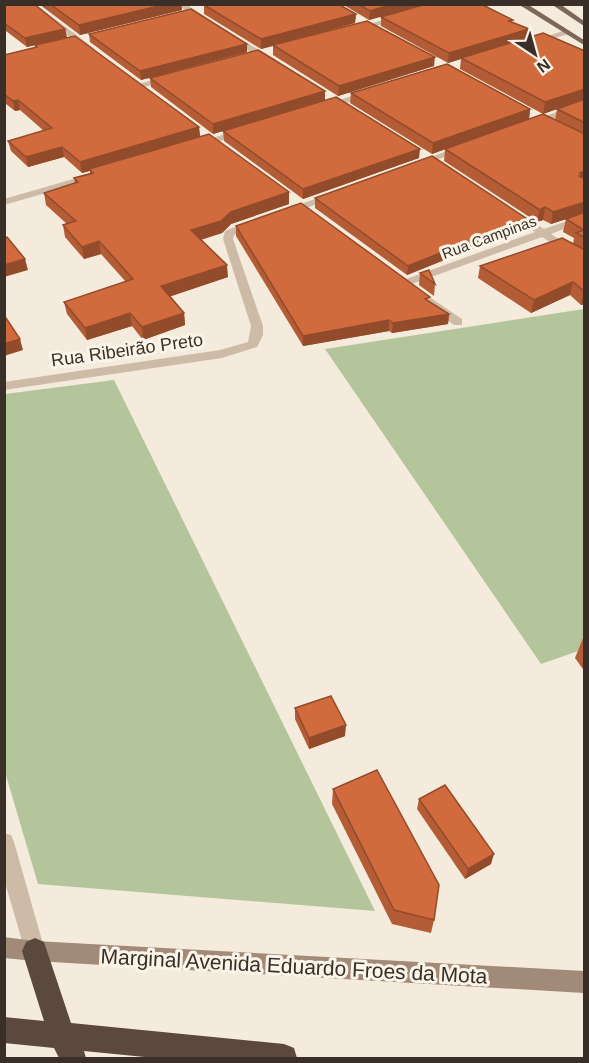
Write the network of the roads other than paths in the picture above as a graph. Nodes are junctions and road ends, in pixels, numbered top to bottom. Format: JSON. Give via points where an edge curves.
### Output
{"nodes":[{"id":1,"x":30,"y":4,"type":"edge"},
{"id":2,"x":521,"y":4,"type":"edge"},
{"id":3,"x":555,"y":4,"type":"edge"},
{"id":4,"x":180,"y":10,"type":"edge"},
{"id":5,"x":203,"y":10,"type":"edge"},
{"id":6,"x":192,"y":12,"type":"junction"},
{"id":7,"x":413,"y":14,"type":"edge"},
{"id":8,"x":358,"y":20,"type":"edge"},
{"id":9,"x":212,"y":24,"type":"edge"},
{"id":10,"x":585,"y":24,"type":"edge"},
{"id":11,"x":368,"y":25,"type":"junction"},
{"id":12,"x":221,"y":30,"type":"edge"},
{"id":13,"x":346,"y":31,"type":"edge"},
{"id":14,"x":378,"y":31,"type":"edge"},
{"id":15,"x":566,"y":32,"type":"junction"},
{"id":16,"x":534,"y":34,"type":"edge"},
{"id":17,"x":90,"y":37,"type":"edge"},
{"id":18,"x":79,"y":39,"type":"junction"},
{"id":19,"x":544,"y":39,"type":"junction"},
{"id":20,"x":68,"y":42,"type":"edge"},
{"id":21,"x":585,"y":44,"type":"edge"},
{"id":22,"x":522,"y":46,"type":"edge"},
{"id":23,"x":562,"y":46,"type":"edge"},
{"id":24,"x":271,"y":50,"type":"edge"},
{"id":25,"x":96,"y":53,"type":"edge"},
{"id":26,"x":260,"y":53,"type":"junction"},
{"id":27,"x":249,"y":56,"type":"edge"},
{"id":28,"x":279,"y":66,"type":"edge"},
{"id":29,"x":184,"y":74,"type":"edge"},
{"id":30,"x":131,"y":79,"type":"edge"},
{"id":31,"x":140,"y":85,"type":"junction"},
{"id":32,"x":381,"y":90,"type":"edge"},
{"id":33,"x":149,"y":92,"type":"edge"},
{"id":34,"x":327,"y":97,"type":"edge"},
{"id":35,"x":336,"y":103,"type":"junction"},
{"id":36,"x":585,"y":104,"type":"edge"},
{"id":37,"x":346,"y":108,"type":"edge"},
{"id":38,"x":316,"y":109,"type":"edge"},
{"id":39,"x":532,"y":114,"type":"edge"},
{"id":40,"x":543,"y":119,"type":"junction"},
{"id":41,"x":553,"y":125,"type":"edge"},
{"id":42,"x":520,"y":127,"type":"edge"},
{"id":43,"x":254,"y":128,"type":"edge"},
{"id":44,"x":203,"y":133,"type":"edge"},
{"id":45,"x":212,"y":140,"type":"junction"},
{"id":46,"x":476,"y":143,"type":"edge"},
{"id":47,"x":189,"y":147,"type":"edge"},
{"id":48,"x":221,"y":147,"type":"edge"},
{"id":49,"x":422,"y":153,"type":"edge"},
{"id":50,"x":431,"y":159,"type":"junction"},
{"id":51,"x":440,"y":165,"type":"edge"},
{"id":52,"x":410,"y":167,"type":"edge"},
{"id":53,"x":110,"y":171,"type":"edge"},
{"id":54,"x":346,"y":190,"type":"edge"},
{"id":55,"x":4,"y":202,"type":"edge"},
{"id":56,"x":496,"y":202,"type":"edge"},
{"id":57,"x":585,"y":218,"type":"edge"},
{"id":58,"x":543,"y":233,"type":"junction"},
{"id":59,"x":585,"y":260,"type":"edge"},
{"id":60,"x":458,"y":322,"type":"dead end"},
{"id":61,"x":4,"y":386,"type":"edge"},
{"id":62,"x":4,"y":842,"type":"edge"},
{"id":63,"x":4,"y":947,"type":"edge"},
{"id":64,"x":35,"y":951,"type":"junction"},
{"id":65,"x":585,"y":982,"type":"edge"},
{"id":66,"x":4,"y":1030,"type":"edge"},
{"id":67,"x":68,"y":1048,"type":"edge"},
{"id":68,"x":223,"y":1056,"type":"edge"},
{"id":69,"x":284,"y":1059,"type":"edge"}],
"edges":[{"from":1,"to":18,"type":"street"},
{"from":2,"to":15,"type":"main road"},
{"from":3,"to":10,"type":"main road"},
{"from":4,"to":6,"type":"street"},
{"from":5,"to":6,"type":"street"},
{"from":6,"to":9,"type":"street"},
{"from":7,"to":11,"type":"street"},
{"from":8,"to":11,"type":"street"},
{"from":11,"to":13,"type":"street"},
{"from":11,"to":14,"type":"street"},
{"from":12,"to":26,"type":"street"},
{"from":15,"to":19,"type":"street"},
{"from":15,"to":21,"type":"main road"},
{"from":16,"to":19,"type":"street"},
{"from":17,"to":18,"type":"street"},
{"from":18,"to":20,"type":"street"},
{"from":18,"to":25,"type":"street"},
{"from":19,"to":22,"type":"street"},
{"from":19,"to":23,"type":"street"},
{"from":24,"to":26,"type":"street"},
{"from":26,"to":27,"type":"street"},
{"from":26,"to":28,"type":"street"},
{"from":29,"to":31,"type":"street"},
{"from":30,"to":31,"type":"street"},
{"from":31,"to":33,"type":"street"},
{"from":32,"to":35,"type":"street"},
{"from":34,"to":35,"type":"street"},
{"from":35,"to":37,"type":"street"},
{"from":35,"to":38,"type":"street"},
{"from":36,"to":40,"type":"street"},
{"from":39,"to":40,"type":"street"},
{"from":40,"to":41,"type":"street"},
{"from":40,"to":42,"type":"street"},
{"from":43,"to":45,"type":"street"},
{"from":44,"to":45,"type":"street"},
{"from":45,"to":47,"type":"street"},
{"from":45,"to":48,"type":"street"},
{"from":46,"to":50,"type":"street"},
{"from":49,"to":50,"type":"street"},
{"from":50,"to":51,"type":"street"},
{"from":50,"to":52,"type":"street"},
{"from":53,"to":55,"type":"street"},
{"from":54,"to":61,"type":"street","name":"Rua Ribeirão Preto","via":[[230,233],[230,246],[257,326],[253,344],[222,354]]},
{"from":56,"to":58,"type":"street"},
{"from":57,"to":58,"type":"street","name":"Rua Campinas"},
{"from":58,"to":59,"type":"street"},
{"from":58,"to":60,"type":"street","name":"Rua Campinas","via":[[400,280]]},
{"from":62,"to":64,"type":"street"},
{"from":63,"to":64,"type":"street","name":"Marginal Avenida Eduardo Froes da Mota"},
{"from":64,"to":65,"type":"street","name":"Marginal Avenida Eduardo Froes da Mota"},
{"from":64,"to":67,"type":"highway"},
{"from":66,"to":67,"type":"highway"},
{"from":67,"to":68,"type":"highway"},
{"from":68,"to":69,"type":"highway"}]}
